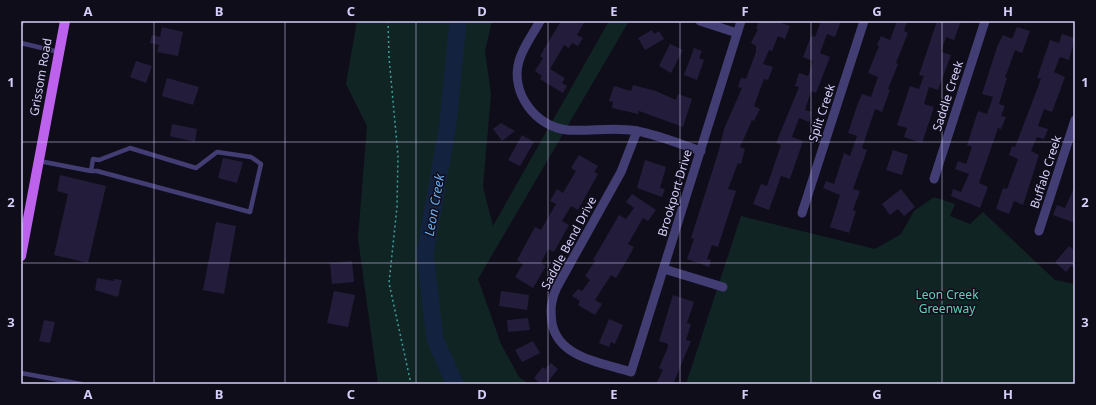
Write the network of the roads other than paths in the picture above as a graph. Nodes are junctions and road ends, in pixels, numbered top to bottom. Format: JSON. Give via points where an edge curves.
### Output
{"nodes":[{"id":1,"x":64,"y":21,"type":"edge"},
{"id":2,"x":540,"y":21,"type":"edge"},
{"id":3,"x":700,"y":21,"type":"edge"},
{"id":4,"x":741,"y":21,"type":"edge"},
{"id":5,"x":864,"y":21,"type":"edge"},
{"id":6,"x":985,"y":21,"type":"edge"},
{"id":7,"x":738,"y":33,"type":"junction"},
{"id":8,"x":21,"y":43,"type":"edge"},
{"id":9,"x":59,"y":52,"type":"junction"},
{"id":10,"x":1075,"y":120,"type":"edge"},
{"id":11,"x":637,"y":131,"type":"junction"},
{"id":12,"x":701,"y":151,"type":"junction"},
{"id":13,"x":39,"y":161,"type":"junction"},
{"id":14,"x":92,"y":171,"type":"junction"},
{"id":15,"x":934,"y":179,"type":"dead end"},
{"id":16,"x":802,"y":213,"type":"dead end"},
{"id":17,"x":23,"y":229,"type":"edge"},
{"id":18,"x":1039,"y":231,"type":"dead end"},
{"id":19,"x":21,"y":256,"type":"edge"},
{"id":20,"x":664,"y":269,"type":"junction"},
{"id":21,"x":723,"y":287,"type":"dead end"},
{"id":22,"x":632,"y":372,"type":"joint"},
{"id":23,"x":21,"y":373,"type":"edge"},
{"id":24,"x":73,"y":383,"type":"edge"},
{"id":25,"x":81,"y":384,"type":"edge"}],
"edges":[{"from":1,"to":9,"type":"main road","name":"Grissom Road"},
{"from":2,"to":11,"type":"street","via":[[519,63],[521,94],[528,107],[544,122],[558,128]]},
{"from":3,"to":7,"type":"street"},
{"from":4,"to":7,"type":"street","name":"Brookport Drive"},
{"from":5,"to":16,"type":"street","name":"Split Creek"},
{"from":6,"to":15,"type":"street","name":"Saddle Creek"},
{"from":7,"to":12,"type":"street","name":"Brookport Drive"},
{"from":8,"to":9,"type":"lane"},
{"from":9,"to":13,"type":"main road","name":"Grissom Road"},
{"from":10,"to":18,"type":"street","name":"Buffalo Creek"},
{"from":11,"to":12,"type":"street"},
{"from":11,"to":22,"type":"street","name":"Saddle Bend Drive","via":[[621,172],[554,294],[550,311],[555,332],[568,348],[583,357]]},
{"from":12,"to":20,"type":"street","name":"Brookport Drive"},
{"from":13,"to":14,"type":"lane"},
{"from":13,"to":17,"type":"main road","name":"Grissom Road"},
{"from":14,"to":14,"type":"lane","via":[[250,212],[261,164],[250,157],[217,152],[196,168],[130,148],[99,160],[93,159]]},
{"from":17,"to":19,"type":"main road","name":"Grissom Road"},
{"from":20,"to":21,"type":"street"},
{"from":20,"to":22,"type":"street","name":"Brookport Drive"},
{"from":23,"to":24,"type":"lane"},
{"from":24,"to":25,"type":"lane"}]}
